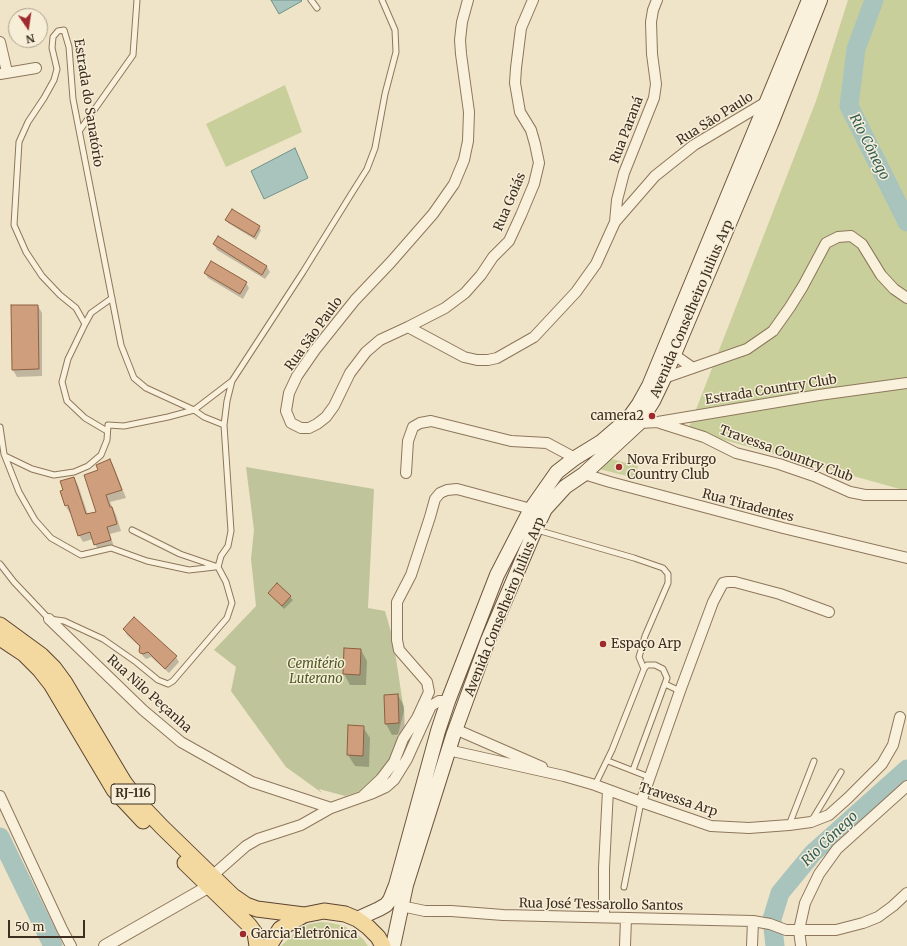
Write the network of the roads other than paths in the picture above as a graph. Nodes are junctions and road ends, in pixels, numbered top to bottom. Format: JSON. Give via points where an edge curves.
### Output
{"nodes":[{"id":1,"x":137,"y":0,"type":"edge"},
{"id":2,"x":311,"y":0,"type":"edge"},
{"id":3,"x":382,"y":0,"type":"edge"},
{"id":4,"x":468,"y":0,"type":"edge"},
{"id":5,"x":533,"y":0,"type":"edge"},
{"id":6,"x":657,"y":0,"type":"edge"},
{"id":7,"x":809,"y":0,"type":"edge"},
{"id":8,"x":820,"y":0,"type":"edge"},
{"id":9,"x":317,"y":8,"type":"dead end"},
{"id":10,"x":0,"y":42,"type":"edge"},
{"id":11,"x":36,"y":68,"type":"dead end"},
{"id":12,"x":3,"y":73,"type":"edge"},
{"id":13,"x":782,"y":96,"type":"junction"},
{"id":14,"x":768,"y":101,"type":"junction"},
{"id":15,"x":80,"y":130,"type":"junction"},
{"id":16,"x":615,"y":222,"type":"junction"},
{"id":17,"x":112,"y":298,"type":"junction"},
{"id":18,"x":907,"y":298,"type":"edge"},
{"id":19,"x":85,"y":324,"type":"junction"},
{"id":20,"x":408,"y":327,"type":"junction"},
{"id":21,"x":674,"y":354,"type":"junction"},
{"id":22,"x":693,"y":368,"type":"junction"},
{"id":23,"x":664,"y":378,"type":"junction"},
{"id":24,"x":232,"y":381,"type":"junction"},
{"id":25,"x":907,"y":383,"type":"edge"},
{"id":26,"x":194,"y":410,"type":"junction"},
{"id":27,"x":658,"y":422,"type":"junction"},
{"id":28,"x":639,"y":424,"type":"junction"},
{"id":29,"x":224,"y":425,"type":"junction"},
{"id":30,"x":0,"y":427,"type":"edge"},
{"id":31,"x":108,"y":431,"type":"junction"},
{"id":32,"x":5,"y":456,"type":"junction"},
{"id":33,"x":575,"y":458,"type":"junction"},
{"id":34,"x":406,"y":473,"type":"dead end"},
{"id":35,"x":584,"y":474,"type":"junction"},
{"id":36,"x":907,"y":495,"type":"edge"},
{"id":37,"x":531,"y":509,"type":"junction"},
{"id":38,"x":132,"y":530,"type":"dead end"},
{"id":39,"x":535,"y":530,"type":"junction"},
{"id":40,"x":907,"y":558,"type":"edge"},
{"id":41,"x":0,"y":564,"type":"edge"},
{"id":42,"x":218,"y":567,"type":"junction"},
{"id":43,"x":829,"y":612,"type":"dead end"},
{"id":44,"x":49,"y":618,"type":"junction"},
{"id":45,"x":0,"y":625,"type":"edge"},
{"id":46,"x":0,"y":638,"type":"edge"},
{"id":47,"x":644,"y":669,"type":"junction"},
{"id":48,"x":666,"y":684,"type":"junction"},
{"id":49,"x":680,"y":691,"type":"junction"},
{"id":50,"x":448,"y":701,"type":"junction"},
{"id":51,"x":900,"y":717,"type":"dead end"},
{"id":52,"x":455,"y":729,"type":"junction"},
{"id":53,"x":448,"y":750,"type":"junction"},
{"id":54,"x":608,"y":761,"type":"junction"},
{"id":55,"x":814,"y":761,"type":"dead end"},
{"id":56,"x":633,"y":770,"type":"junction"},
{"id":57,"x":841,"y":772,"type":"dead end"},
{"id":58,"x":564,"y":776,"type":"junction"},
{"id":59,"x":650,"y":777,"type":"junction"},
{"id":60,"x":595,"y":784,"type":"junction"},
{"id":61,"x":907,"y":786,"type":"edge"},
{"id":62,"x":608,"y":790,"type":"junction"},
{"id":63,"x":0,"y":796,"type":"edge"},
{"id":64,"x":363,"y":796,"type":"junction"},
{"id":65,"x":641,"y":802,"type":"junction"},
{"id":66,"x":331,"y":808,"type":"junction"},
{"id":67,"x":811,"y":822,"type":"junction"},
{"id":68,"x":789,"y":825,"type":"junction"},
{"id":69,"x":210,"y":881,"type":"junction"},
{"id":70,"x":624,"y":887,"type":"dead end"},
{"id":71,"x":907,"y":893,"type":"edge"},
{"id":72,"x":401,"y":906,"type":"junction"},
{"id":73,"x":304,"y":915,"type":"junction"},
{"id":74,"x":604,"y":917,"type":"junction"},
{"id":75,"x":626,"y":918,"type":"junction"},
{"id":76,"x":358,"y":919,"type":"junction"},
{"id":77,"x":753,"y":922,"type":"junction"},
{"id":78,"x":799,"y":930,"type":"junction"},
{"id":79,"x":71,"y":946,"type":"edge"},
{"id":80,"x":105,"y":946,"type":"edge"},
{"id":81,"x":257,"y":946,"type":"edge"},
{"id":82,"x":269,"y":946,"type":"edge"},
{"id":83,"x":383,"y":946,"type":"edge"},
{"id":84,"x":393,"y":946,"type":"edge"},
{"id":85,"x":625,"y":946,"type":"edge"},
{"id":86,"x":752,"y":946,"type":"edge"},
{"id":87,"x":801,"y":946,"type":"edge"}],
"edges":[{"from":1,"to":15,"type":"lane","via":[[132,55]]},
{"from":2,"to":9,"type":"lane"},
{"from":3,"to":24,"type":"lane","via":[[395,30],[396,52],[375,148],[367,169]]},
{"from":4,"to":20,"type":"street","name":"Rua São Paulo","via":[[460,40],[469,112],[468,141],[464,160],[454,184],[433,214],[355,300],[297,376],[289,393],[286,411],[291,423],[300,428],[309,428],[326,418],[350,373],[366,352],[380,340]]},
{"from":5,"to":20,"type":"street","name":"Rua Goiás","via":[[521,28],[515,83],[520,112],[531,130],[539,163],[534,184],[508,241],[481,275],[465,293],[445,308]]},
{"from":6,"to":16,"type":"street","name":"Rua Paraná","via":[[650,22],[656,84],[654,98],[624,173],[617,200]]},
{"from":7,"to":14,"type":"main road","name":"Avenida Conselheiro Julius Arp"},
{"from":8,"to":13,"type":"main road","name":"Avenida Conselheiro Julius Arp"},
{"from":10,"to":12,"type":"street"},
{"from":11,"to":12,"type":"street"},
{"from":13,"to":14,"type":"street","name":"Rua São Paulo"},
{"from":13,"to":21,"type":"main road","name":"Avenida Conselheiro Julius Arp"},
{"from":14,"to":16,"type":"street","name":"Rua São Paulo","via":[[694,145],[655,176]]},
{"from":14,"to":33,"type":"main road","name":"Avenida Conselheiro Julius Arp","via":[[649,386],[629,418],[601,442]]},
{"from":15,"to":17,"type":"lane","name":"Estrada do Sanatório"},
{"from":15,"to":19,"type":"lane","name":"Estrada do Sanatório","via":[[73,99],[69,47],[64,30],[58,31],[53,38],[52,48],[57,69],[54,80],[19,142],[14,225],[26,252],[42,276],[76,308]]},
{"from":16,"to":20,"type":"street","name":"Rua São Paulo","via":[[596,264],[576,292],[534,337],[497,358],[477,360],[464,357]]},
{"from":17,"to":19,"type":"lane","via":[[91,313]]},
{"from":17,"to":26,"type":"lane","name":"Estrada do Sanatório","via":[[121,345],[134,378],[146,388]]},
{"from":18,"to":22,"type":"street","via":[[881,275],[862,244],[850,236],[838,237],[826,243],[794,302],[773,331],[747,349]]},
{"from":19,"to":31,"type":"lane","via":[[68,359],[62,382],[67,401],[85,418]]},
{"from":21,"to":22,"type":"street"},
{"from":21,"to":23,"type":"main road","name":"Avenida Conselheiro Julius Arp"},
{"from":22,"to":23,"type":"street"},
{"from":23,"to":28,"type":"main road","name":"Avenida Conselheiro Julius Arp"},
{"from":24,"to":26,"type":"lane"},
{"from":24,"to":29,"type":"lane"},
{"from":25,"to":27,"type":"street","name":"Estrada Country Club"},
{"from":26,"to":29,"type":"lane","name":"Estrada do Sanatório"},
{"from":26,"to":31,"type":"lane","via":[[124,426],[108,425]]},
{"from":27,"to":28,"type":"street","name":"Estrada Country Club"},
{"from":27,"to":36,"type":"street","name":"Travessa Country Club","via":[[704,438],[736,453],[814,476],[850,492],[865,495]]},
{"from":28,"to":35,"type":"main road","name":"Avenida Conselheiro Julius Arp"},
{"from":29,"to":42,"type":"lane","via":[[231,532],[228,546],[221,556]]},
{"from":30,"to":32,"type":"lane"},
{"from":31,"to":32,"type":"lane","via":[[101,456],[74,472],[54,475],[32,469]]},
{"from":32,"to":42,"type":"lane","via":[[19,492],[35,520],[52,538],[81,556],[111,548],[147,561],[189,570]]},
{"from":33,"to":34,"type":"street","via":[[547,443],[511,441],[431,421],[413,427],[408,441]]},
{"from":33,"to":37,"type":"main road","name":"Avenida Conselheiro Julius Arp","via":[[557,472]]},
{"from":35,"to":39,"type":"main road","name":"Avenida Conselheiro Julius Arp","via":[[565,487],[545,509]]},
{"from":35,"to":40,"type":"street","name":"Rua Tiradentes","via":[[783,528]]},
{"from":37,"to":50,"type":"main road","name":"Avenida Conselheiro Julius Arp","via":[[497,575]]},
{"from":37,"to":64,"type":"street","via":[[457,489],[440,493],[435,499],[410,575],[397,602],[399,650],[424,678],[429,692],[394,762]]},
{"from":38,"to":42,"type":"lane","via":[[180,554]]},
{"from":39,"to":47,"type":"lane","via":[[634,558],[663,568],[668,574],[668,583],[645,636],[639,657]]},
{"from":39,"to":52,"type":"main road","name":"Avenida Conselheiro Julius Arp","via":[[488,640]]},
{"from":41,"to":44,"type":"lane"},
{"from":42,"to":44,"type":"lane","via":[[226,582],[232,603],[227,618],[168,684],[158,680],[103,639],[64,621]]},
{"from":43,"to":49,"type":"street","via":[[780,594],[735,582],[723,584],[712,602]]},
{"from":44,"to":66,"type":"street","name":"Rua Nilo Peçanha","via":[[142,710],[181,742],[252,782]]},
{"from":45,"to":69,"type":"main road","number":"RJ-116","via":[[41,655],[54,668],[124,782],[141,805]]},
{"from":46,"to":69,"type":"main road","number":"RJ-116","via":[[24,654],[51,684],[114,790]]},
{"from":47,"to":48,"type":"lane","via":[[652,664],[663,669],[667,678]]},
{"from":47,"to":54,"type":"lane"},
{"from":48,"to":49,"type":"lane"},
{"from":48,"to":56,"type":"lane"},
{"from":49,"to":59,"type":"street"},
{"from":50,"to":64,"type":"street","via":[[439,701],[431,706],[394,780]]},
{"from":50,"to":76,"type":"main road","name":"Avenida Conselheiro Julius Arp","via":[[390,900],[380,909]]},
{"from":51,"to":67,"type":"street","name":"Travessa Arp","via":[[894,745],[882,764],[830,815]]},
{"from":52,"to":53,"type":"main road","name":"Avenida Conselheiro Julius Arp"},
{"from":52,"to":58,"type":"street","name":"Travessa Arp"},
{"from":53,"to":58,"type":"street","name":"Travessa Arp"},
{"from":53,"to":72,"type":"main road","name":"Avenida Conselheiro Julius Arp"},
{"from":54,"to":56,"type":"lane"},
{"from":54,"to":60,"type":"lane"},
{"from":55,"to":68,"type":"lane"},
{"from":56,"to":59,"type":"lane"},
{"from":57,"to":67,"type":"lane"},
{"from":58,"to":60,"type":"street","name":"Travessa Arp"},
{"from":59,"to":65,"type":"street"},
{"from":60,"to":62,"type":"street","name":"Travessa Arp"},
{"from":61,"to":78,"type":"street","via":[[837,849],[819,874],[805,903]]},
{"from":62,"to":65,"type":"street","name":"Travessa Arp"},
{"from":62,"to":74,"type":"street"},
{"from":63,"to":79,"type":"street"},
{"from":64,"to":66,"type":"street"},
{"from":65,"to":68,"type":"street","name":"Travessa Arp","via":[[711,826],[749,828]]},
{"from":65,"to":70,"type":"lane"},
{"from":66,"to":69,"type":"street","via":[[301,825],[258,839],[246,846]]},
{"from":67,"to":68,"type":"street","name":"Travessa Arp"},
{"from":69,"to":73,"type":"main road","number":"RJ-116","via":[[246,905],[257,909]]},
{"from":69,"to":80,"type":"street"},
{"from":69,"to":81,"type":"main road","number":"RJ-116","via":[[249,925]]},
{"from":71,"to":78,"type":"street","name":"Rua José Tessarollo Santos","via":[[878,917],[863,923],[836,930]]},
{"from":72,"to":74,"type":"street","name":"Rua José Tessarollo Santos","via":[[426,911]]},
{"from":72,"to":84,"type":"main road","name":"Avenida Conselheiro Julius Arp"},
{"from":73,"to":76,"type":"main road","number":"RJ-116","via":[[334,911]]},
{"from":73,"to":82,"type":"main road","number":"RJ-116","via":[[280,929]]},
{"from":74,"to":75,"type":"street","name":"Rua José Tessarollo Santos"},
{"from":75,"to":77,"type":"street","name":"Rua José Tessarollo Santos"},
{"from":75,"to":85,"type":"street"},
{"from":76,"to":83,"type":"main road","number":"RJ-116","via":[[378,937]]},
{"from":77,"to":78,"type":"street","name":"Rua José Tessarollo Santos","via":[[770,924],[786,930]]},
{"from":77,"to":86,"type":"street"},
{"from":78,"to":87,"type":"street"}]}
